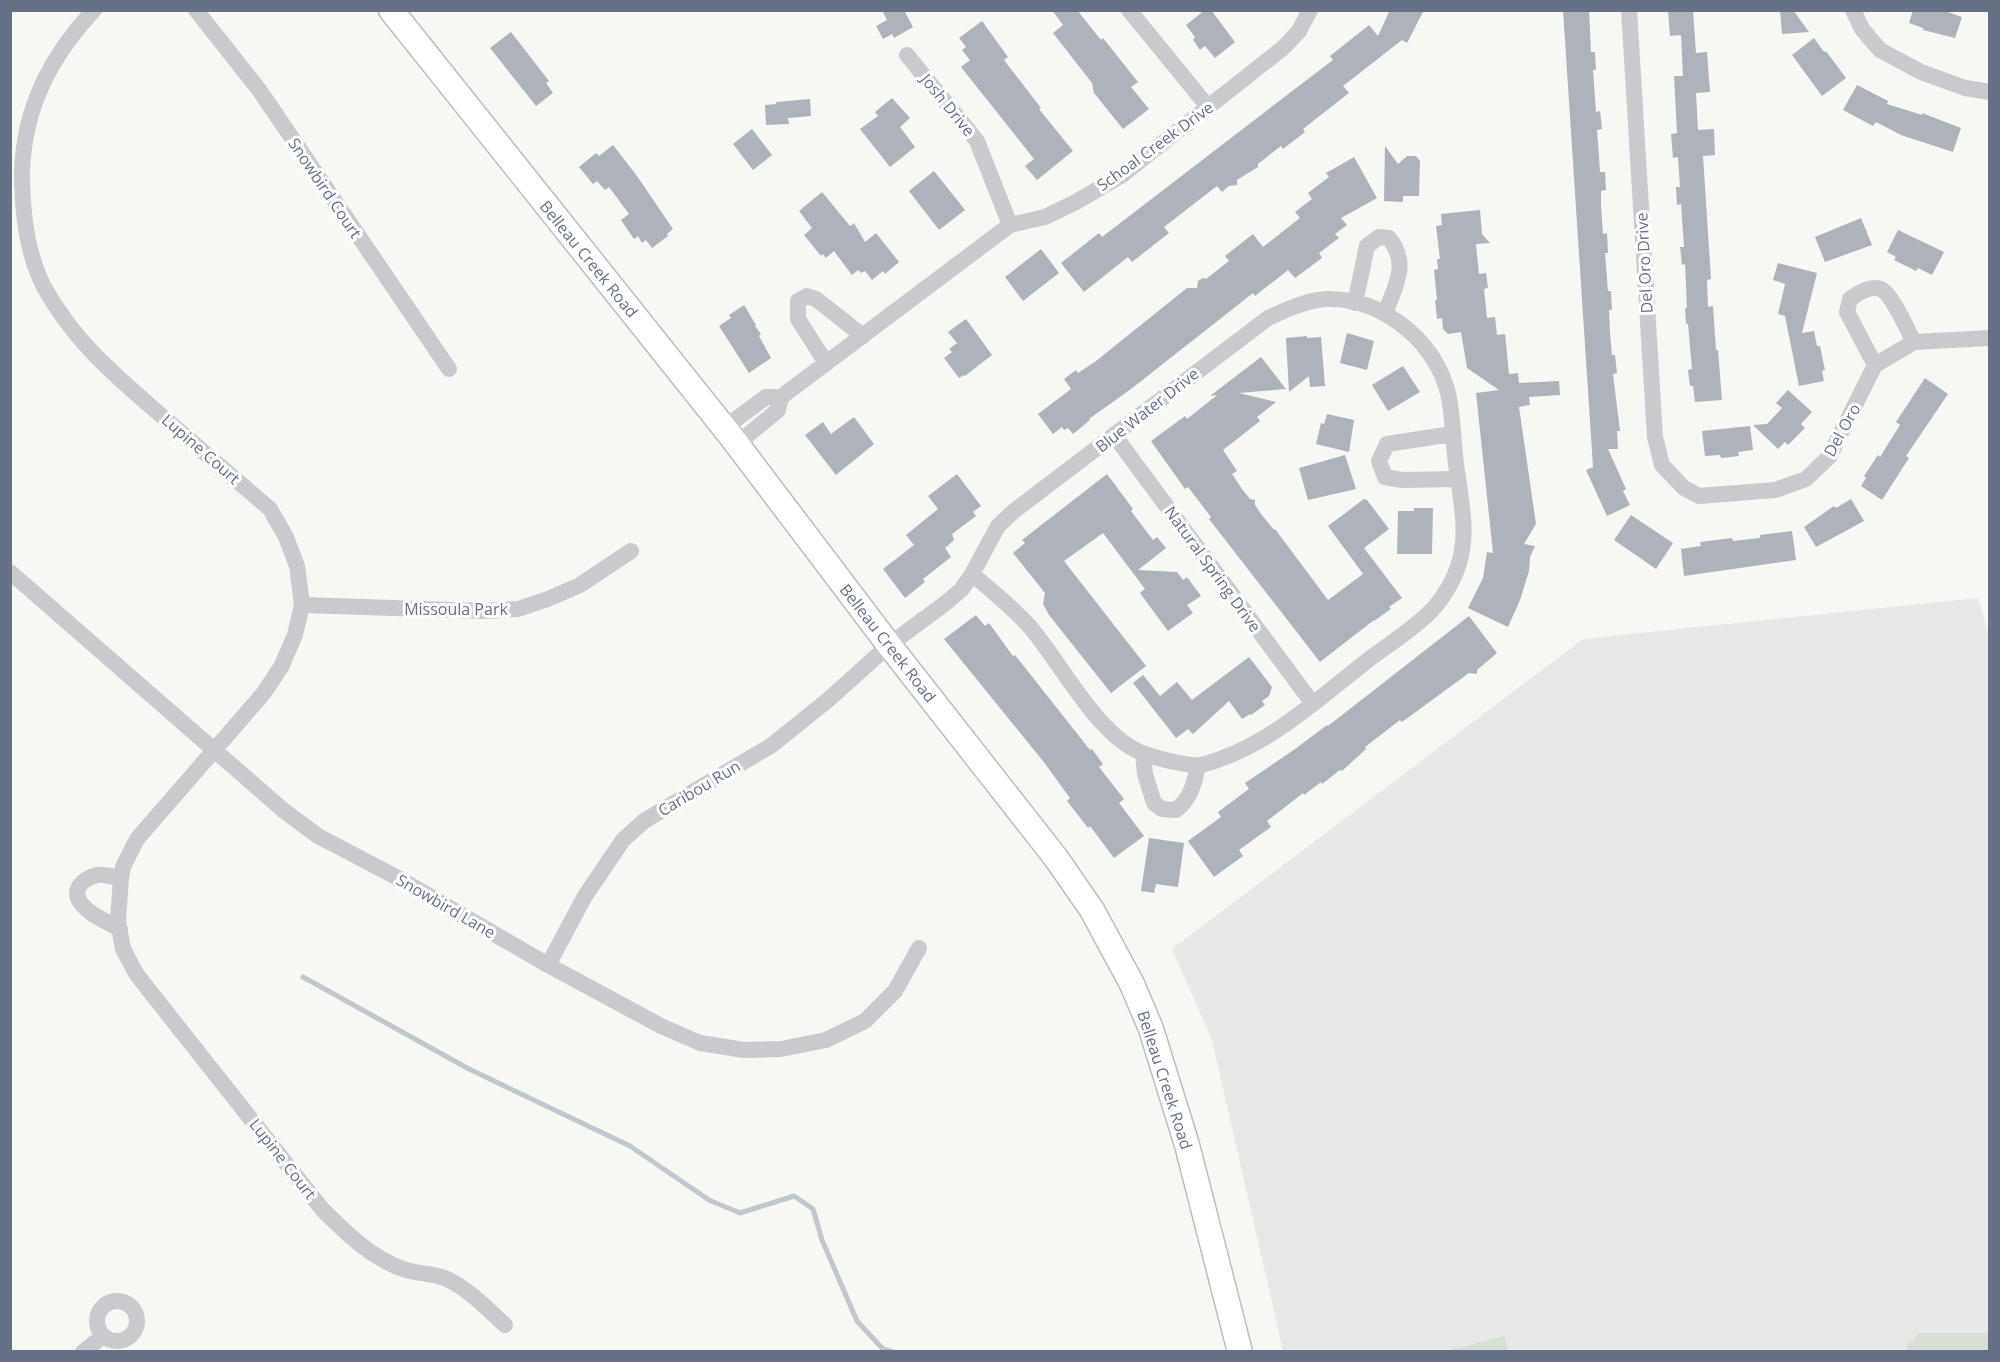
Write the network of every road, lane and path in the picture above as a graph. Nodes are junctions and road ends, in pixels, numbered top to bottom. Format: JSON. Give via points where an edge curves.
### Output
{"nodes":[{"id":1,"x":94,"y":10,"type":"edge"},
{"id":2,"x":196,"y":10,"type":"edge"},
{"id":3,"x":391,"y":10,"type":"edge"},
{"id":4,"x":1130,"y":10,"type":"edge"},
{"id":5,"x":1310,"y":10,"type":"edge"},
{"id":6,"x":1629,"y":10,"type":"edge"},
{"id":7,"x":1852,"y":10,"type":"edge"},
{"id":8,"x":907,"y":55,"type":"dead end"},
{"id":9,"x":1989,"y":92,"type":"edge"},
{"id":10,"x":1209,"y":108,"type":"junction"},
{"id":11,"x":16,"y":199,"type":"edge"},
{"id":12,"x":1010,"y":225,"type":"junction"},
{"id":13,"x":1355,"y":303,"type":"junction"},
{"id":14,"x":1385,"y":314,"type":"junction"},
{"id":15,"x":863,"y":336,"type":"junction"},
{"id":16,"x":1989,"y":338,"type":"edge"},
{"id":17,"x":1914,"y":342,"type":"junction"},
{"id":18,"x":826,"y":363,"type":"junction"},
{"id":19,"x":1875,"y":365,"type":"junction"},
{"id":20,"x":449,"y":369,"type":"dead end"},
{"id":21,"x":1452,"y":434,"type":"junction"},
{"id":22,"x":1114,"y":435,"type":"junction"},
{"id":23,"x":730,"y":436,"type":"junction"},
{"id":24,"x":1458,"y":479,"type":"junction"},
{"id":25,"x":1699,"y":496,"type":"joint"},
{"id":26,"x":631,"y":551,"type":"dead end"},
{"id":27,"x":10,"y":572,"type":"edge"},
{"id":28,"x":972,"y":574,"type":"junction"},
{"id":29,"x":302,"y":605,"type":"junction"},
{"id":30,"x":889,"y":645,"type":"junction"},
{"id":31,"x":1312,"y":704,"type":"junction"},
{"id":32,"x":214,"y":750,"type":"junction"},
{"id":33,"x":1143,"y":754,"type":"junction"},
{"id":34,"x":1198,"y":766,"type":"junction"},
{"id":35,"x":121,"y":878,"type":"junction"},
{"id":36,"x":120,"y":929,"type":"junction"},
{"id":37,"x":919,"y":948,"type":"dead end"},
{"id":38,"x":548,"y":965,"type":"junction"},
{"id":39,"x":505,"y":1325,"type":"dead end"},
{"id":40,"x":103,"y":1336,"type":"dead end"},
{"id":41,"x":83,"y":1352,"type":"edge"},
{"id":42,"x":1240,"y":1352,"type":"edge"}],
"edges":[{"from":1,"to":11,"type":"street","name":"Lupine Court","via":[[72,34],[45,75],[30,116]]},
{"from":2,"to":20,"type":"street","name":"Snowbird Court","via":[[260,91]]},
{"from":3,"to":23,"type":"main road","name":"Belleau Creek Road"},
{"from":4,"to":10,"type":"street"},
{"from":5,"to":10,"type":"street","name":"Schoal Creek Drive","via":[[1299,31],[1282,48]]},
{"from":6,"to":25,"type":"street","name":"Del Oro Drive","via":[[1655,437],[1662,465],[1684,488]]},
{"from":7,"to":9,"type":"street","via":[[1880,50],[1921,72]]},
{"from":8,"to":12,"type":"street","name":"Josh Drive","via":[[977,141]]},
{"from":10,"to":12,"type":"street","name":"Schoal Creek Drive","via":[[1122,175],[1045,217]]},
{"from":11,"to":29,"type":"street","name":"Lupine Court","via":[[44,285],[72,330],[104,366],[270,509],[297,566]]},
{"from":12,"to":15,"type":"street","name":"Schoal Creek Drive"},
{"from":13,"to":14,"type":"street","name":"Blue Water Drive"},
{"from":13,"to":14,"type":"street","via":[[1367,246],[1379,237],[1389,238],[1400,256],[1400,268]]},
{"from":13,"to":22,"type":"street","name":"Blue Water Drive","via":[[1325,299],[1268,318]]},
{"from":14,"to":21,"type":"street","name":"Blue Water Drive","via":[[1416,337],[1435,361],[1447,387]]},
{"from":15,"to":18,"type":"street","name":"Schoal Creek Drive"},
{"from":15,"to":18,"type":"street","via":[[816,299],[807,296],[798,300],[798,319]]},
{"from":16,"to":17,"type":"street"},
{"from":17,"to":19,"type":"street"},
{"from":17,"to":19,"type":"street","via":[[1891,300],[1881,290],[1859,292],[1850,299],[1848,312]]},
{"from":18,"to":23,"type":"street","name":"Schoal Creek Drive","via":[[781,397],[766,397]]},
{"from":19,"to":25,"type":"street","name":"Del Oro","via":[[1829,457],[1806,479],[1775,490]]},
{"from":21,"to":24,"type":"street","name":"Blue Water Drive"},
{"from":21,"to":24,"type":"street","via":[[1387,444],[1379,461],[1386,477]]},
{"from":22,"to":28,"type":"street","name":"Blue Water Drive","via":[[998,526]]},
{"from":22,"to":31,"type":"street","name":"Natural Spring Drive"},
{"from":23,"to":30,"type":"main road","name":"Belleau Creek Road"},
{"from":24,"to":31,"type":"street","name":"Blue Water Drive","via":[[1463,536],[1460,561],[1448,589],[1430,612]]},
{"from":26,"to":29,"type":"street","name":"Missoula Park","via":[[580,585],[518,609]]},
{"from":27,"to":32,"type":"street","name":"Snowbird Lane"},
{"from":28,"to":30,"type":"street","name":"Blue Water Drive","via":[[955,595]]},
{"from":28,"to":33,"type":"street","name":"Blue Water Drive","via":[[1030,628],[1100,721]]},
{"from":29,"to":32,"type":"street","name":"Lupine Court","via":[[281,667]]},
{"from":30,"to":38,"type":"street","name":"Caribou Run","via":[[772,745],[644,821],[623,840],[585,896]]},
{"from":30,"to":42,"type":"main road","name":"Belleau Creek Road","via":[[1056,858],[1092,910],[1132,984],[1168,1082]]},
{"from":31,"to":34,"type":"street","name":"Blue Water Drive","via":[[1233,756]]},
{"from":32,"to":35,"type":"street","name":"Lupine Court","via":[[137,839]]},
{"from":32,"to":38,"type":"street","name":"Snowbird Lane","via":[[318,836]]},
{"from":33,"to":34,"type":"street","name":"Blue Water Drive"},
{"from":33,"to":34,"type":"street","via":[[1154,803],[1162,809],[1176,810],[1186,802]]},
{"from":35,"to":36,"type":"street","name":"Lupine Court"},
{"from":35,"to":36,"type":"street","via":[[99,874],[82,882],[78,889],[79,900],[92,913]]},
{"from":36,"to":39,"type":"street","name":"Lupine Court","via":[[123,948],[137,975],[329,1216],[373,1254],[403,1269],[446,1279],[467,1291]]},
{"from":37,"to":38,"type":"street","name":"Snowbird Lane","via":[[895,991],[865,1021],[826,1040],[781,1049],[744,1050],[700,1043]]},
{"from":40,"to":41,"type":"street"}]}
